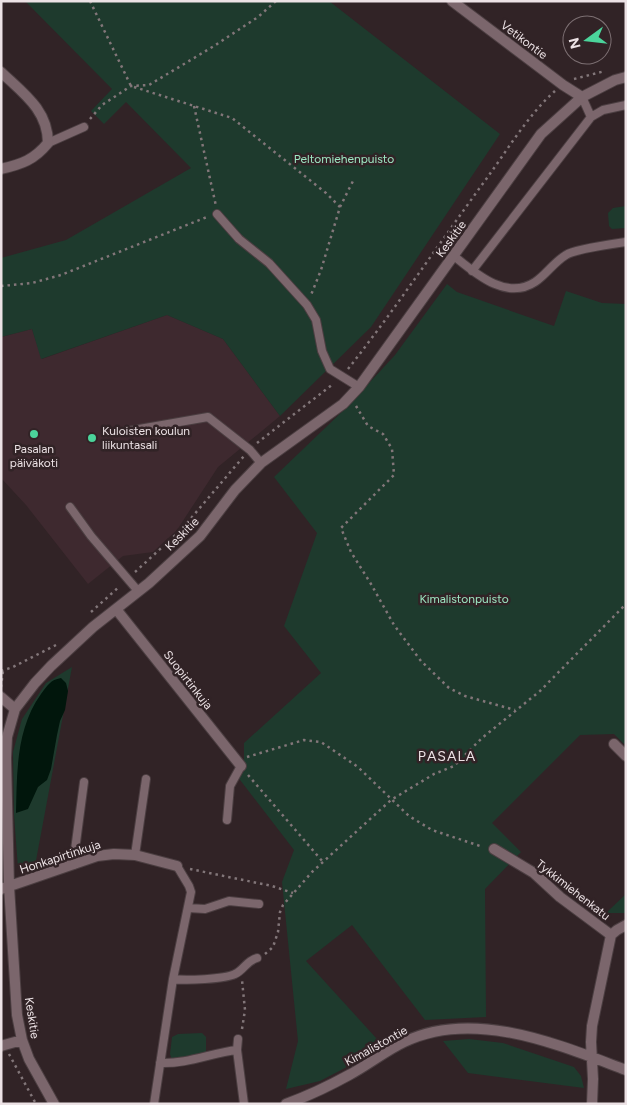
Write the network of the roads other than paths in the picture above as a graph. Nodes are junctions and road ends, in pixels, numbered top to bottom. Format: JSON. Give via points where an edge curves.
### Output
{"nodes":[{"id":1,"x":452,"y":1,"type":"edge"},
{"id":2,"x":1,"y":72,"type":"edge"},
{"id":3,"x":626,"y":76,"type":"edge"},
{"id":4,"x":582,"y":97,"type":"junction"},
{"id":5,"x":626,"y":104,"type":"edge"},
{"id":6,"x":591,"y":117,"type":"junction"},
{"id":7,"x":84,"y":127,"type":"road end"},
{"id":8,"x":48,"y":143,"type":"junction"},
{"id":9,"x":1,"y":169,"type":"edge"},
{"id":10,"x":217,"y":214,"type":"road end"},
{"id":11,"x":626,"y":242,"type":"edge"},
{"id":12,"x":454,"y":256,"type":"junction"},
{"id":13,"x":472,"y":271,"type":"junction"},
{"id":14,"x":359,"y":387,"type":"junction"},
{"id":15,"x":122,"y":432,"type":"dead end"},
{"id":16,"x":261,"y":463,"type":"junction"},
{"id":17,"x":70,"y":507,"type":"dead end"},
{"id":18,"x":138,"y":591,"type":"junction"},
{"id":19,"x":116,"y":608,"type":"junction"},
{"id":20,"x":1,"y":697,"type":"edge"},
{"id":21,"x":15,"y":709,"type":"junction"},
{"id":22,"x":614,"y":744,"type":"dead end"},
{"id":23,"x":626,"y":756,"type":"edge"},
{"id":24,"x":239,"y":764,"type":"joint"},
{"id":25,"x":146,"y":779,"type":"dead end"},
{"id":26,"x":84,"y":782,"type":"dead end"},
{"id":27,"x":227,"y":820,"type":"dead end"},
{"id":28,"x":494,"y":849,"type":"road end"},
{"id":29,"x":134,"y":855,"type":"junction"},
{"id":30,"x":73,"y":865,"type":"junction"},
{"id":31,"x":178,"y":866,"type":"joint"},
{"id":32,"x":5,"y":888,"type":"edge"},
{"id":33,"x":259,"y":904,"type":"dead end"},
{"id":34,"x":188,"y":908,"type":"junction"},
{"id":35,"x":626,"y":925,"type":"edge"},
{"id":36,"x":611,"y":935,"type":"junction"},
{"id":37,"x":257,"y":958,"type":"road end"},
{"id":38,"x":173,"y":979,"type":"junction"},
{"id":39,"x":238,"y":1039,"type":"road end"},
{"id":40,"x":22,"y":1040,"type":"junction"},
{"id":41,"x":3,"y":1046,"type":"edge"},
{"id":42,"x":237,"y":1050,"type":"junction"},
{"id":43,"x":592,"y":1058,"type":"junction"},
{"id":44,"x":160,"y":1063,"type":"junction"},
{"id":45,"x":626,"y":1070,"type":"edge"},
{"id":46,"x":54,"y":1104,"type":"edge"},
{"id":47,"x":154,"y":1104,"type":"edge"},
{"id":48,"x":244,"y":1104,"type":"edge"},
{"id":49,"x":286,"y":1104,"type":"edge"},
{"id":50,"x":592,"y":1104,"type":"edge"}],
"edges":[{"from":1,"to":4,"type":"street","name":"Vetikontie"},
{"from":2,"to":8,"type":"street","via":[[44,118]]},
{"from":3,"to":4,"type":"street","name":"Keskitie"},
{"from":4,"to":6,"type":"lane"},
{"from":4,"to":12,"type":"street","name":"Keskitie","via":[[541,134]]},
{"from":5,"to":6,"type":"lane"},
{"from":6,"to":13,"type":"lane"},
{"from":7,"to":8,"type":"lane"},
{"from":8,"to":9,"type":"street","via":[[33,158]]},
{"from":10,"to":14,"type":"lane","via":[[269,263],[307,305],[316,320],[322,352],[330,369]]},
{"from":11,"to":13,"type":"lane","via":[[567,254],[533,283],[522,288],[500,287]]},
{"from":12,"to":13,"type":"lane"},
{"from":12,"to":14,"type":"street","name":"Keskitie"},
{"from":14,"to":16,"type":"street","name":"Keskitie","via":[[343,404]]},
{"from":15,"to":16,"type":"lane","via":[[208,417],[250,450]]},
{"from":16,"to":18,"type":"street","name":"Keskitie","via":[[234,490],[200,536]]},
{"from":17,"to":18,"type":"lane"},
{"from":18,"to":19,"type":"street","name":"Keskitie"},
{"from":19,"to":21,"type":"street","name":"Keskitie","via":[[51,666]]},
{"from":19,"to":24,"type":"street","name":"Suopirtinkuja"},
{"from":20,"to":21,"type":"street"},
{"from":21,"to":32,"type":"street","name":"Keskitie","via":[[7,737]]},
{"from":22,"to":23,"type":"street"},
{"from":24,"to":27,"type":"lane","via":[[230,786]]},
{"from":25,"to":29,"type":"lane"},
{"from":26,"to":30,"type":"lane"},
{"from":28,"to":36,"type":"street","name":"Tykkimiehenkatu","via":[[534,873]]},
{"from":29,"to":30,"type":"street","name":"Honkapirtinkuja","via":[[97,856]]},
{"from":29,"to":31,"type":"street","name":"Honkapirtinkuja"},
{"from":30,"to":32,"type":"street","name":"Honkapirtinkuja"},
{"from":31,"to":34,"type":"lane","via":[[191,892]]},
{"from":32,"to":40,"type":"street","name":"Keskitie"},
{"from":33,"to":34,"type":"lane","via":[[229,901],[205,909]]},
{"from":34,"to":38,"type":"lane"},
{"from":35,"to":36,"type":"street","name":"Tykkimiehenkatu"},
{"from":36,"to":43,"type":"street","name":"Tykkimiehenkatu","via":[[592,1026]]},
{"from":37,"to":38,"type":"lane","via":[[237,973],[222,977]]},
{"from":38,"to":44,"type":"lane"},
{"from":39,"to":42,"type":"lane"},
{"from":40,"to":41,"type":"street"},
{"from":40,"to":46,"type":"street","name":"Keskitie"},
{"from":42,"to":44,"type":"lane","via":[[189,1062]]},
{"from":42,"to":48,"type":"lane"},
{"from":43,"to":45,"type":"street","name":"Kimalistontie"},
{"from":43,"to":49,"type":"street","name":"Kimalistontie","via":[[514,1032],[451,1029],[406,1041],[350,1075]]},
{"from":43,"to":50,"type":"street","name":"Tykkimiehenkatu"},
{"from":44,"to":47,"type":"lane"}]}
